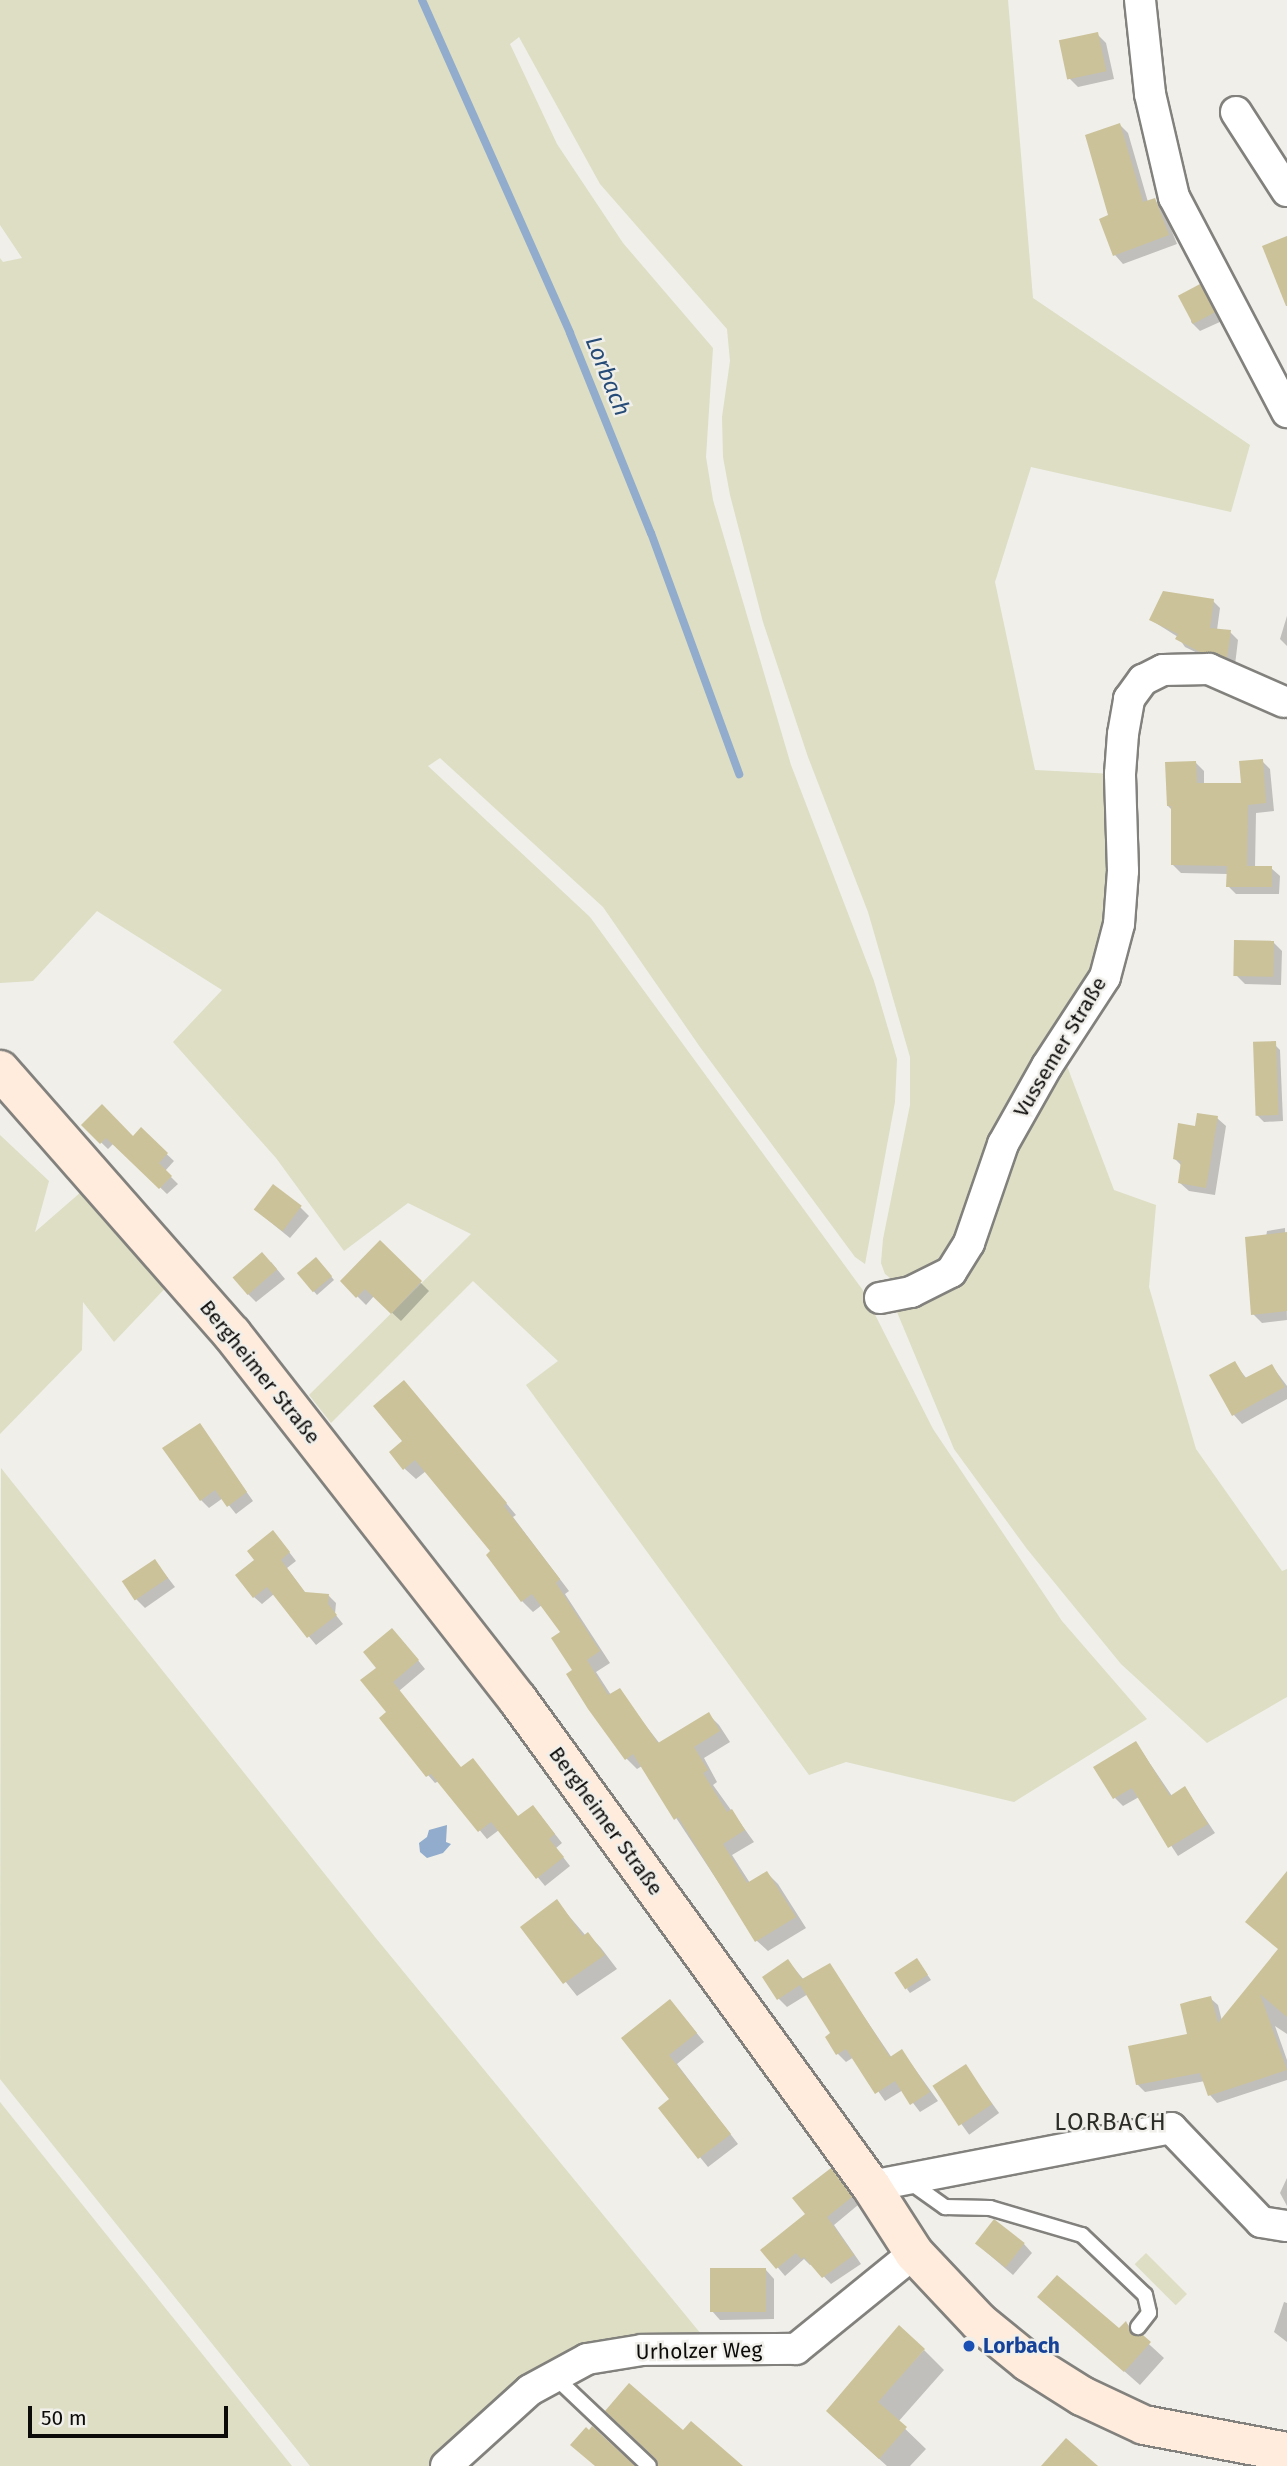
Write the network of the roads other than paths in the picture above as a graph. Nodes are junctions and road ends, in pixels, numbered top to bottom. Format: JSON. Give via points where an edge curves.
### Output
{"nodes":[{"id":1,"x":1140,"y":0,"type":"edge"},
{"id":2,"x":1236,"y":111,"type":"dead end"},
{"id":3,"x":1287,"y":191,"type":"edge"},
{"id":4,"x":1287,"y":412,"type":"edge"},
{"id":5,"x":1284,"y":702,"type":"dead end"},
{"id":6,"x":0,"y":1070,"type":"edge"},
{"id":7,"x":880,"y":1298,"type":"dead end"},
{"id":8,"x":888,"y":2183,"type":"junction"},
{"id":9,"x":1287,"y":2225,"type":"edge"},
{"id":10,"x":914,"y":2253,"type":"junction"},
{"id":11,"x":1138,"y":2327,"type":"dead end"},
{"id":12,"x":555,"y":2377,"type":"junction"},
{"id":13,"x":1287,"y":2452,"type":"edge"},
{"id":14,"x":446,"y":2466,"type":"edge"},
{"id":15,"x":649,"y":2466,"type":"edge"}],
"edges":[{"from":1,"to":4,"type":"street","via":[[1150,94],[1174,197]]},
{"from":2,"to":3,"type":"street"},
{"from":5,"to":7,"type":"street","name":"Vussemer Straße","via":[[1209,669],[1163,670],[1143,680],[1129,699],[1122,734],[1119,924],[1105,976],[1003,1144],[969,1243],[951,1272],[911,1293]]},
{"from":6,"to":8,"type":"street","name":"Bergheimer Straße","via":[[232,1334]]},
{"from":8,"to":9,"type":"street","via":[[1171,2128],[1261,2222]]},
{"from":8,"to":10,"type":"street","name":"Bergheimer Straße"},
{"from":8,"to":11,"type":"lane","via":[[946,2207],[990,2208],[1082,2235],[1145,2295],[1149,2313]]},
{"from":10,"to":12,"type":"street","name":"Urholzer Weg","via":[[796,2348],[642,2350],[587,2359]]},
{"from":10,"to":13,"type":"street","name":"Bergheimer Straße","via":[[979,2322],[1028,2362],[1082,2396],[1144,2425]]},
{"from":12,"to":14,"type":"street","name":"Urholzer Weg","via":[[530,2390]]},
{"from":12,"to":15,"type":"lane"}]}
